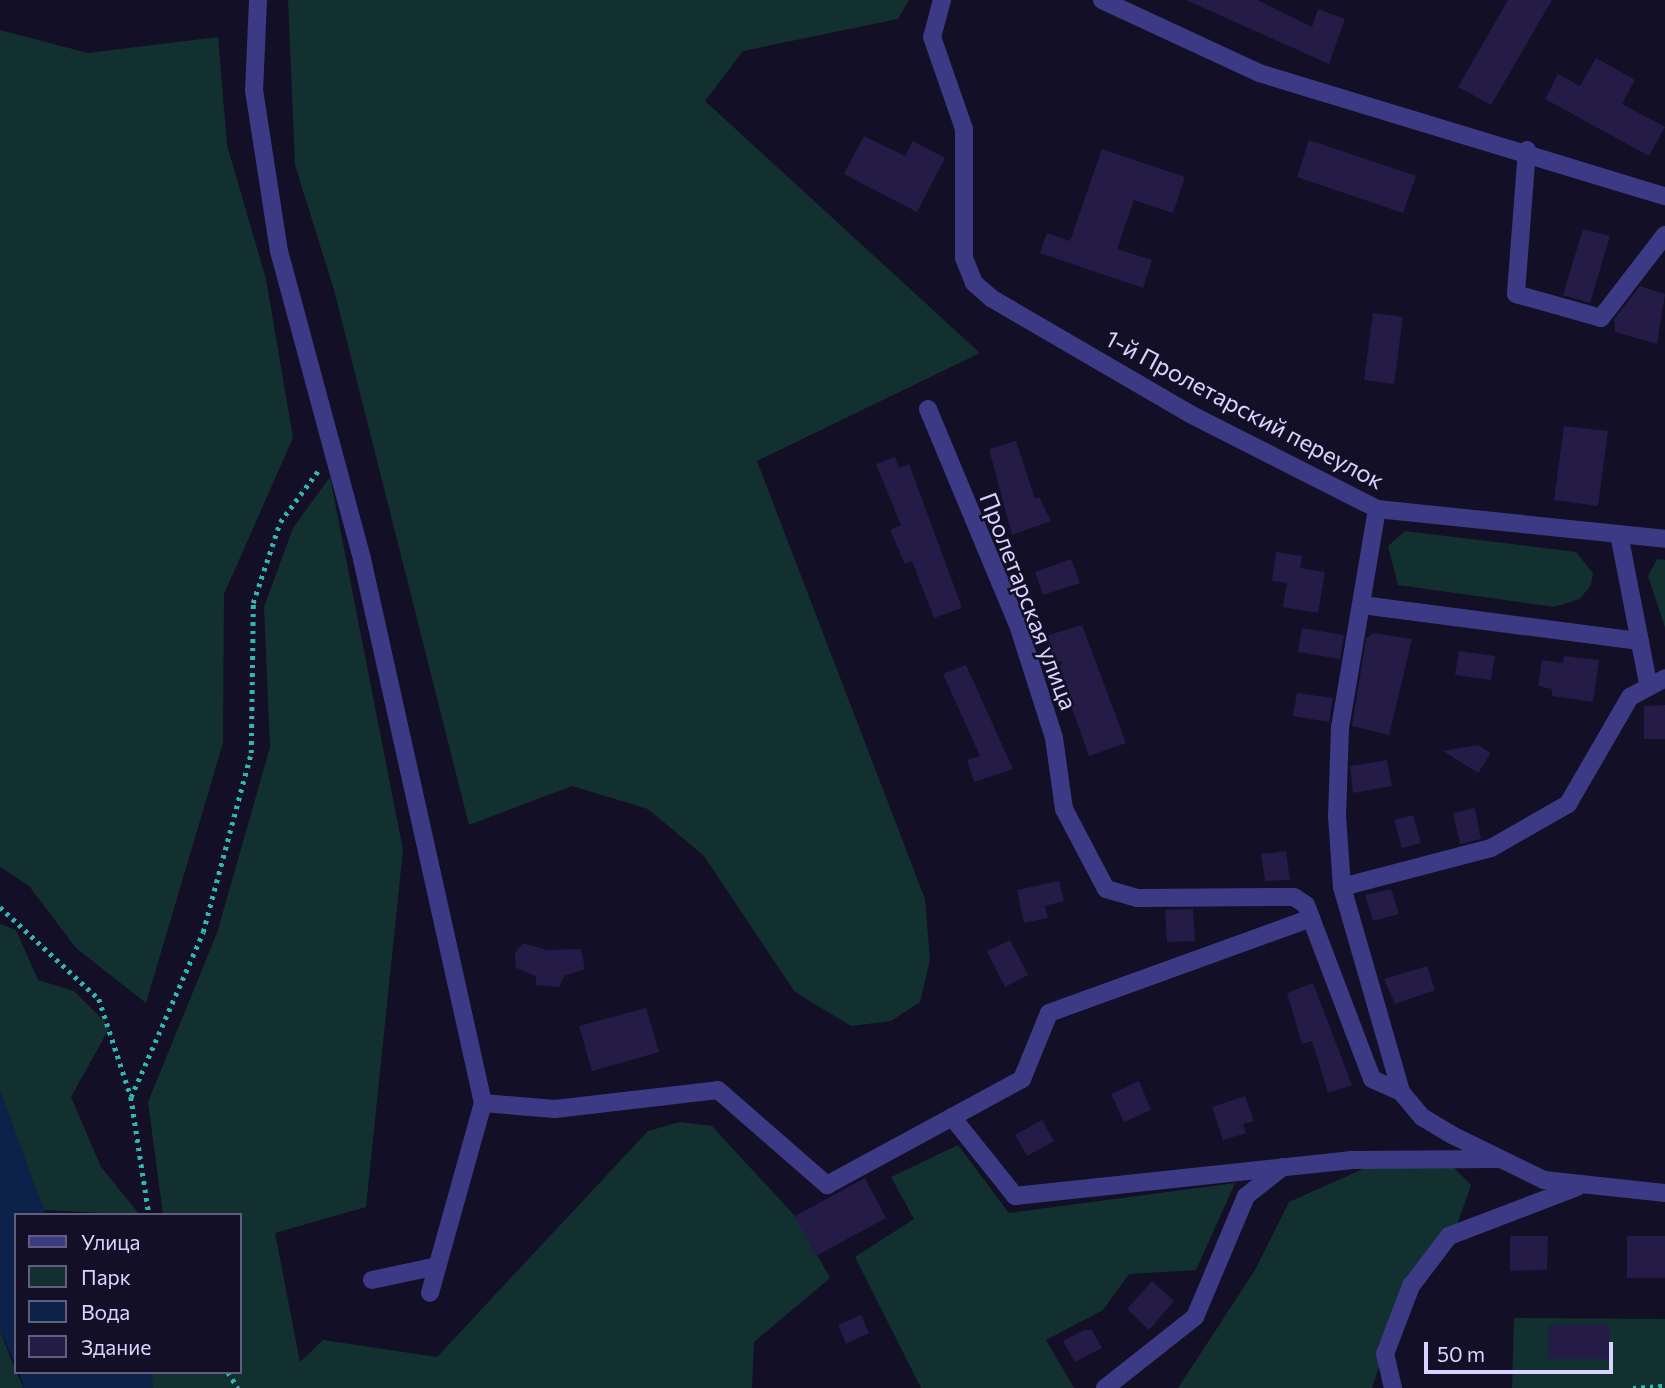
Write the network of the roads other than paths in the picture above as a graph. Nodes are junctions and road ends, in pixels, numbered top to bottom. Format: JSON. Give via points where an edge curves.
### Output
{"nodes":[{"id":1,"x":258,"y":0,"type":"edge"},
{"id":2,"x":942,"y":0,"type":"edge"},
{"id":3,"x":1102,"y":0,"type":"edge"},
{"id":4,"x":1527,"y":150,"type":"junction"},
{"id":5,"x":1665,"y":196,"type":"edge"},
{"id":6,"x":1665,"y":235,"type":"edge"},
{"id":7,"x":928,"y":409,"type":"dead end"},
{"id":8,"x":1377,"y":509,"type":"junction"},
{"id":9,"x":1619,"y":534,"type":"junction"},
{"id":10,"x":1665,"y":539,"type":"edge"},
{"id":11,"x":1362,"y":605,"type":"junction"},
{"id":12,"x":1640,"y":641,"type":"junction"},
{"id":13,"x":1657,"y":680,"type":"edge"},
{"id":14,"x":1342,"y":887,"type":"junction"},
{"id":15,"x":1311,"y":918,"type":"junction"},
{"id":16,"x":1401,"y":1092,"type":"junction"},
{"id":17,"x":483,"y":1103,"type":"junction"},
{"id":18,"x":952,"y":1117,"type":"junction"},
{"id":19,"x":1502,"y":1158,"type":"junction"},
{"id":20,"x":1283,"y":1167,"type":"junction"},
{"id":21,"x":1587,"y":1184,"type":"junction"},
{"id":22,"x":1665,"y":1193,"type":"edge"},
{"id":23,"x":438,"y":1266,"type":"junction"},
{"id":24,"x":372,"y":1280,"type":"dead end"},
{"id":25,"x":430,"y":1293,"type":"dead end"},
{"id":26,"x":1105,"y":1388,"type":"edge"},
{"id":27,"x":1393,"y":1388,"type":"edge"}],
"edges":[{"from":1,"to":17,"type":"street","via":[[254,90],[279,251],[333,452]]},
{"from":2,"to":8,"type":"street","name":"1-й Пролетарский переулок","via":[[932,37],[955,93],[966,174],[964,258],[974,283],[992,298],[1191,414]]},
{"from":3,"to":4,"type":"street","via":[[1259,73]]},
{"from":4,"to":5,"type":"street"},
{"from":4,"to":6,"type":"street","via":[[1516,294],[1601,318]]},
{"from":7,"to":15,"type":"street","name":"Пролетарская улица","via":[[1018,628],[1054,737],[1064,809],[1105,889],[1138,898],[1293,897],[1306,905]]},
{"from":8,"to":9,"type":"street","name":"1-й Пролетарский переулок"},
{"from":8,"to":11,"type":"street"},
{"from":9,"to":10,"type":"street","name":"1-й Пролетарский переулок"},
{"from":9,"to":12,"type":"street"},
{"from":11,"to":12,"type":"street"},
{"from":11,"to":14,"type":"street","via":[[1340,727],[1336,816]]},
{"from":12,"to":13,"type":"street"},
{"from":13,"to":14,"type":"street","via":[[1602,737],[1568,804],[1491,848]]},
{"from":14,"to":16,"type":"street"},
{"from":15,"to":16,"type":"street","name":"Пролетарская улица","via":[[1372,1079]]},
{"from":15,"to":18,"type":"street","via":[[1049,1013],[1022,1079]]},
{"from":16,"to":19,"type":"street","name":"Пролетарская улица","via":[[1422,1117]]},
{"from":17,"to":18,"type":"street","via":[[555,1109],[718,1090],[827,1185]]},
{"from":17,"to":23,"type":"street"},
{"from":18,"to":20,"type":"street","via":[[1015,1196]]},
{"from":19,"to":20,"type":"street","via":[[1350,1160]]},
{"from":19,"to":21,"type":"street","name":"Пролетарская улица","via":[[1544,1180]]},
{"from":20,"to":26,"type":"street","via":[[1246,1196],[1195,1317]]},
{"from":21,"to":22,"type":"street","name":"Пролетарская улица"},
{"from":21,"to":27,"type":"street","via":[[1510,1208],[1449,1236],[1411,1286],[1385,1354]]},
{"from":23,"to":24,"type":"street"},
{"from":23,"to":25,"type":"street"}]}
